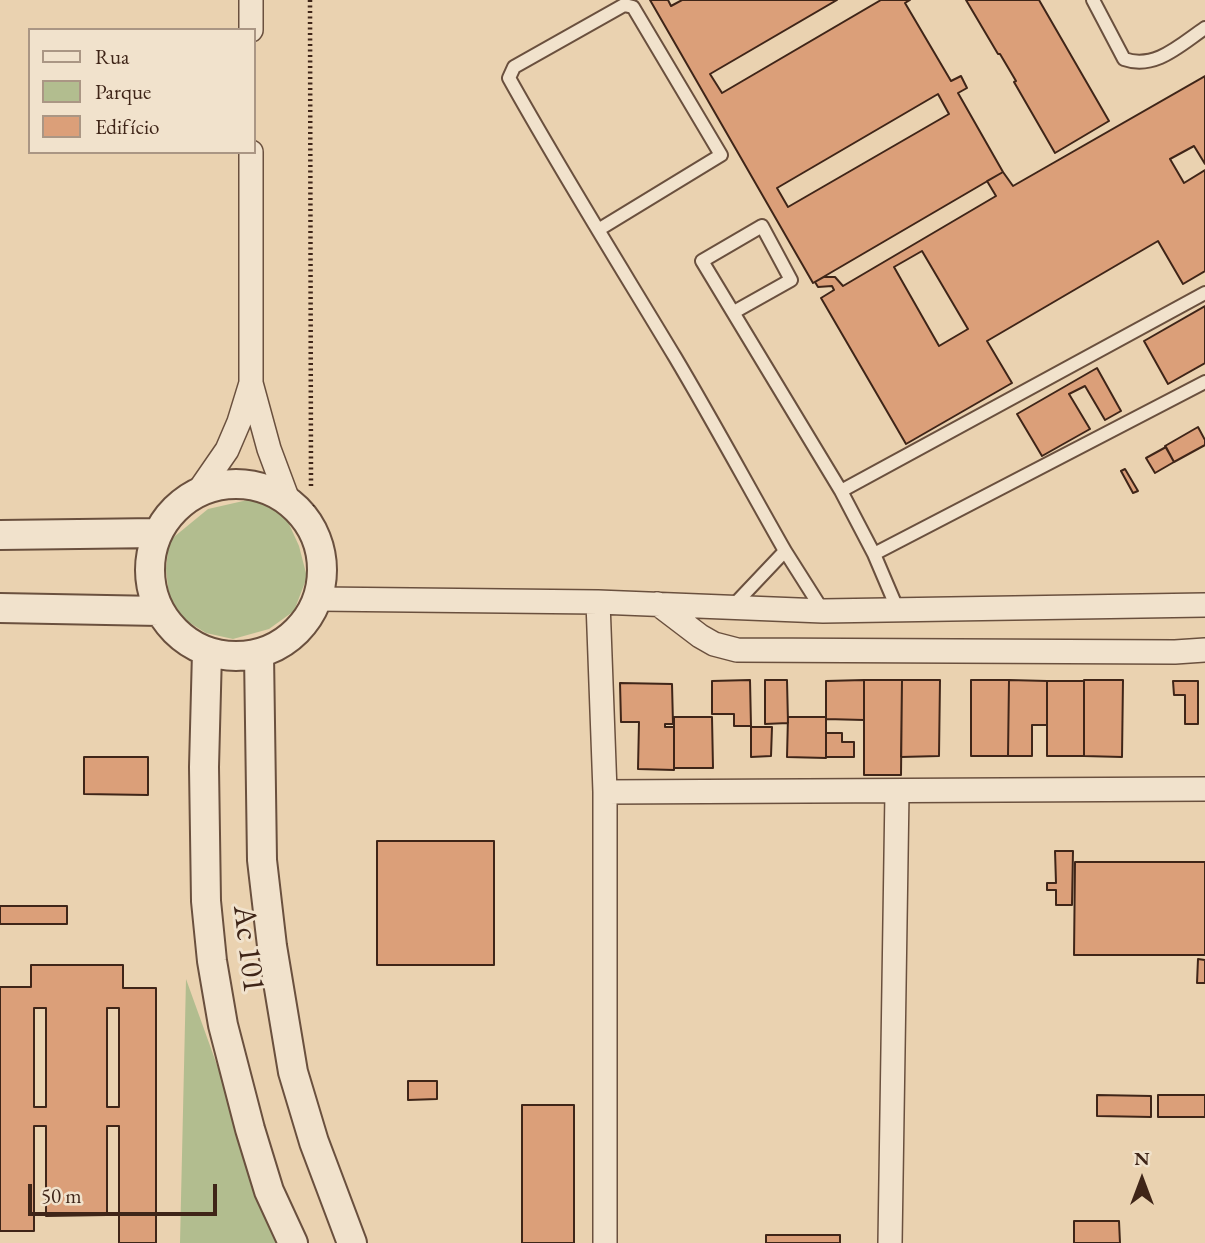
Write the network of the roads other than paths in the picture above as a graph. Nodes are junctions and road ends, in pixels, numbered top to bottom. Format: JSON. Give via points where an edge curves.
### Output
{"nodes":[{"id":1,"x":251,"y":0,"type":"edge"},
{"id":2,"x":1093,"y":0,"type":"edge"},
{"id":3,"x":251,"y":28,"type":"edge"},
{"id":4,"x":1205,"y":28,"type":"edge"},
{"id":5,"x":251,"y":154,"type":"edge"},
{"id":6,"x":598,"y":230,"type":"junction"},
{"id":7,"x":1205,"y":293,"type":"edge"},
{"id":8,"x":734,"y":312,"type":"junction"},
{"id":9,"x":1205,"y":382,"type":"edge"},
{"id":10,"x":251,"y":383,"type":"junction"},
{"id":11,"x":841,"y":491,"type":"junction"},
{"id":12,"x":198,"y":492,"type":"junction"},
{"id":13,"x":288,"y":500,"type":"junction"},
{"id":14,"x":157,"y":533,"type":"junction"},
{"id":15,"x":0,"y":535,"type":"edge"},
{"id":16,"x":785,"y":551,"type":"junction"},
{"id":17,"x":874,"y":554,"type":"junction"},
{"id":18,"x":318,"y":598,"type":"junction"},
{"id":19,"x":598,"y":602,"type":"junction"},
{"id":20,"x":658,"y":604,"type":"junction"},
{"id":21,"x":1205,"y":605,"type":"edge"},
{"id":22,"x":731,"y":607,"type":"junction"},
{"id":23,"x":0,"y":608,"type":"edge"},
{"id":24,"x":897,"y":608,"type":"junction"},
{"id":25,"x":159,"y":611,"type":"junction"},
{"id":26,"x":823,"y":611,"type":"junction"},
{"id":27,"x":1205,"y":650,"type":"edge"},
{"id":28,"x":207,"y":652,"type":"junction"},
{"id":29,"x":259,"y":654,"type":"junction"},
{"id":30,"x":1205,"y":789,"type":"edge"},
{"id":31,"x":605,"y":792,"type":"junction"},
{"id":32,"x":897,"y":792,"type":"junction"},
{"id":33,"x":293,"y":1243,"type":"edge"},
{"id":34,"x":352,"y":1243,"type":"edge"},
{"id":35,"x":605,"y":1243,"type":"edge"},
{"id":36,"x":890,"y":1243,"type":"edge"}],
"edges":[{"from":1,"to":3,"type":"street"},
{"from":2,"to":4,"type":"lane","via":[[1124,60],[1135,63],[1152,62]]},
{"from":5,"to":10,"type":"street"},
{"from":6,"to":6,"type":"lane","via":[[721,155],[633,7],[624,5],[514,67],[509,78]]},
{"from":6,"to":16,"type":"lane"},
{"from":7,"to":11,"type":"lane"},
{"from":8,"to":8,"type":"lane","via":[[791,280],[762,226],[702,261]]},
{"from":8,"to":11,"type":"lane"},
{"from":9,"to":17,"type":"lane"},
{"from":10,"to":12,"type":"street","via":[[228,450]]},
{"from":10,"to":13,"type":"street"},
{"from":11,"to":17,"type":"lane"},
{"from":12,"to":13,"type":"street","via":[[229,483],[260,487]]},
{"from":12,"to":14,"type":"street","via":[[174,509]]},
{"from":13,"to":18,"type":"street","via":[[312,527],[323,562]]},
{"from":14,"to":15,"type":"street"},
{"from":14,"to":25,"type":"street","via":[[149,559],[150,586]]},
{"from":16,"to":22,"type":"lane"},
{"from":16,"to":26,"type":"lane"},
{"from":17,"to":24,"type":"lane"},
{"from":18,"to":19,"type":"street"},
{"from":18,"to":29,"type":"street","via":[[305,623],[285,642]]},
{"from":19,"to":20,"type":"street"},
{"from":19,"to":31,"type":"street"},
{"from":20,"to":22,"type":"street"},
{"from":20,"to":27,"type":"street","via":[[707,640],[737,650]]},
{"from":21,"to":24,"type":"street"},
{"from":22,"to":26,"type":"street"},
{"from":23,"to":25,"type":"street"},
{"from":24,"to":26,"type":"street"},
{"from":25,"to":28,"type":"street","via":[[171,628]]},
{"from":28,"to":29,"type":"street","via":[[233,657]]},
{"from":28,"to":33,"type":"street","name":"Ac 101","via":[[204,780],[212,961],[250,1129],[269,1191]]},
{"from":29,"to":34,"type":"street","via":[[262,860],[272,946],[293,1072]]},
{"from":30,"to":32,"type":"street"},
{"from":31,"to":32,"type":"street"},
{"from":31,"to":35,"type":"street"},
{"from":32,"to":36,"type":"street"}]}
